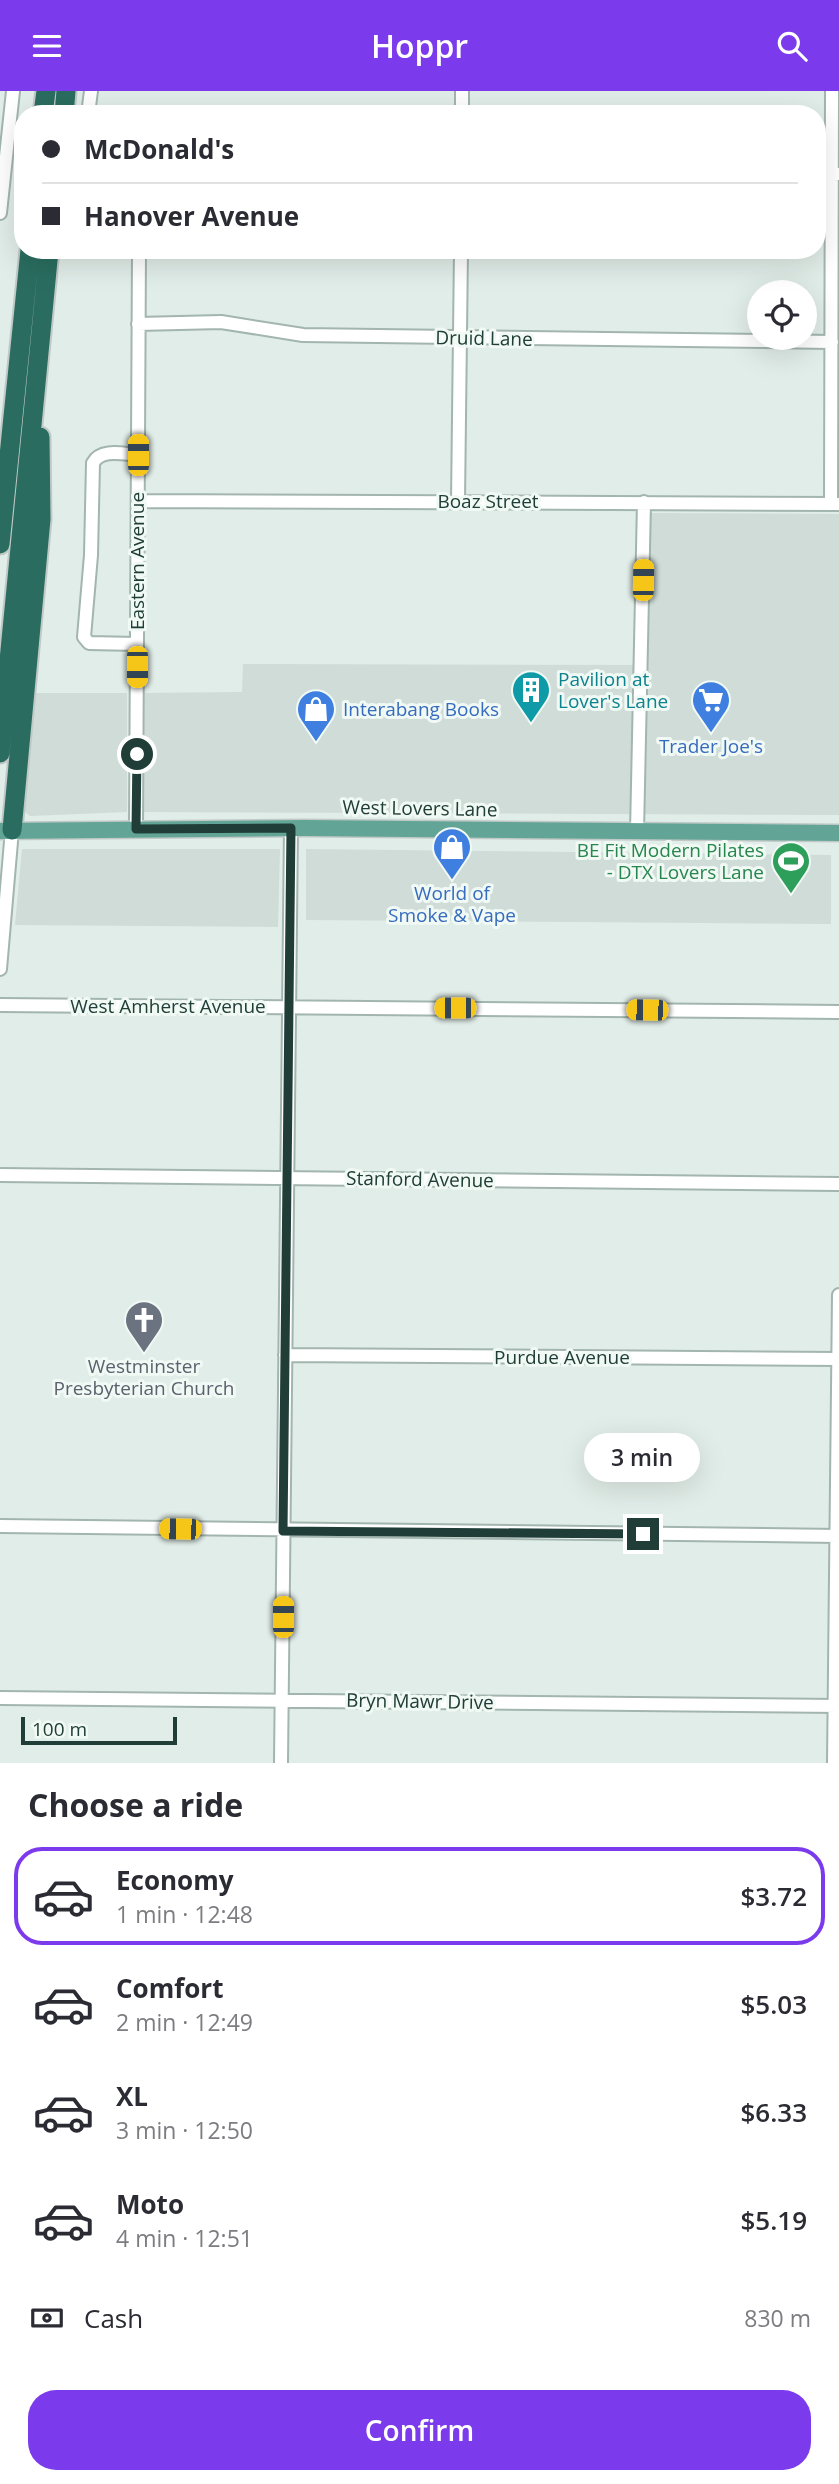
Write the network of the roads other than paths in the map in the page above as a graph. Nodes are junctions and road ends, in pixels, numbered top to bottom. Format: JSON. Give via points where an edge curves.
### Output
{"nodes":[{"id":1,"x":13,"y":91,"type":"edge"},
{"id":2,"x":832,"y":91,"type":"edge"},
{"id":3,"x":2,"y":165,"type":"edge"},
{"id":4,"x":836,"y":174,"type":"edge"},
{"id":5,"x":0,"y":213,"type":"edge"},
{"id":6,"x":29,"y":259,"type":"edge"},
{"id":7,"x":49,"y":259,"type":"edge"},
{"id":8,"x":139,"y":259,"type":"edge"},
{"id":9,"x":461,"y":259,"type":"edge"},
{"id":10,"x":138,"y":324,"type":"junction"},
{"id":11,"x":460,"y":338,"type":"junction"},
{"id":12,"x":832,"y":342,"type":"junction"},
{"id":13,"x":35,"y":401,"type":"junction"},
{"id":14,"x":138,"y":455,"type":"junction"},
{"id":15,"x":3,"y":499,"type":"edge"},
{"id":16,"x":138,"y":501,"type":"junction"},
{"id":17,"x":458,"y":501,"type":"junction"},
{"id":18,"x":644,"y":502,"type":"junction"},
{"id":19,"x":835,"y":504,"type":"edge"},
{"id":20,"x":0,"y":544,"type":"edge"},
{"id":21,"x":137,"y":644,"type":"junction"},
{"id":22,"x":0,"y":753,"type":"edge"},
{"id":23,"x":291,"y":828,"type":"junction"},
{"id":24,"x":136,"y":829,"type":"junction"},
{"id":25,"x":6,"y":830,"type":"edge"},
{"id":26,"x":637,"y":832,"type":"junction"},
{"id":27,"x":839,"y":833,"type":"edge"},
{"id":28,"x":0,"y":969,"type":"edge"},
{"id":29,"x":0,"y":1005,"type":"edge"},
{"id":30,"x":290,"y":1006,"type":"junction"},
{"id":31,"x":839,"y":1012,"type":"edge"},
{"id":32,"x":0,"y":1175,"type":"edge"},
{"id":33,"x":289,"y":1178,"type":"junction"},
{"id":34,"x":839,"y":1184,"type":"edge"},
{"id":35,"x":839,"y":1295,"type":"edge"},
{"id":36,"x":285,"y":1355,"type":"junction"},
{"id":37,"x":839,"y":1359,"type":"edge"},
{"id":38,"x":0,"y":1526,"type":"edge"},
{"id":39,"x":283,"y":1531,"type":"junction"},
{"id":40,"x":838,"y":1536,"type":"edge"},
{"id":41,"x":0,"y":1698,"type":"edge"},
{"id":42,"x":282,"y":1699,"type":"junction"},
{"id":43,"x":837,"y":1706,"type":"edge"},
{"id":44,"x":281,"y":1763,"type":"edge"},
{"id":45,"x":834,"y":1763,"type":"edge"}],
"edges":[{"from":1,"to":3,"type":"street"},
{"from":2,"to":4,"type":"street"},
{"from":3,"to":5,"type":"street"},
{"from":4,"to":12,"type":"street"},
{"from":6,"to":15,"type":"highway"},
{"from":7,"to":13,"type":"highway"},
{"from":8,"to":10,"type":"street","name":"Eastern Avenue"},
{"from":9,"to":11,"type":"street"},
{"from":10,"to":11,"type":"street","name":"Druid Lane","via":[[221,322],[303,335]]},
{"from":10,"to":14,"type":"street","name":"Eastern Avenue"},
{"from":11,"to":12,"type":"street","name":"Druid Lane"},
{"from":11,"to":17,"type":"street"},
{"from":12,"to":19,"type":"street"},
{"from":13,"to":22,"type":"highway"},
{"from":13,"to":25,"type":"highway","via":[[42,449],[41,519]]},
{"from":14,"to":16,"type":"street","name":"Eastern Avenue"},
{"from":14,"to":21,"type":"street","via":[[105,454],[93,463],[84,637],[89,643]]},
{"from":15,"to":20,"type":"highway"},
{"from":16,"to":17,"type":"street","name":"Boaz Street"},
{"from":16,"to":21,"type":"street","name":"Eastern Avenue"},
{"from":17,"to":18,"type":"street","name":"Boaz Street"},
{"from":18,"to":19,"type":"street","name":"Boaz Street"},
{"from":18,"to":26,"type":"street"},
{"from":21,"to":24,"type":"street","name":"Eastern Avenue"},
{"from":23,"to":24,"type":"main road","name":"West Lovers Lane"},
{"from":23,"to":26,"type":"main road","name":"West Lovers Lane"},
{"from":23,"to":30,"type":"street"},
{"from":24,"to":25,"type":"main road","name":"West Lovers Lane"},
{"from":25,"to":28,"type":"street"},
{"from":26,"to":27,"type":"main road","name":"West Lovers Lane"},
{"from":29,"to":30,"type":"street","name":"West Amherst Avenue"},
{"from":30,"to":31,"type":"street","name":"West Amherst Avenue"},
{"from":30,"to":33,"type":"street"},
{"from":32,"to":33,"type":"street","name":"Stanford Avenue"},
{"from":33,"to":34,"type":"street","name":"Stanford Avenue"},
{"from":33,"to":36,"type":"street"},
{"from":35,"to":37,"type":"street"},
{"from":36,"to":37,"type":"street","name":"Purdue Avenue"},
{"from":36,"to":39,"type":"street"},
{"from":37,"to":40,"type":"street"},
{"from":38,"to":39,"type":"street"},
{"from":39,"to":40,"type":"street"},
{"from":39,"to":42,"type":"street"},
{"from":40,"to":43,"type":"street"},
{"from":41,"to":42,"type":"street","name":"Bryn Mawr Drive"},
{"from":42,"to":43,"type":"street","name":"Bryn Mawr Drive"},
{"from":42,"to":44,"type":"street"},
{"from":43,"to":45,"type":"street"}]}
